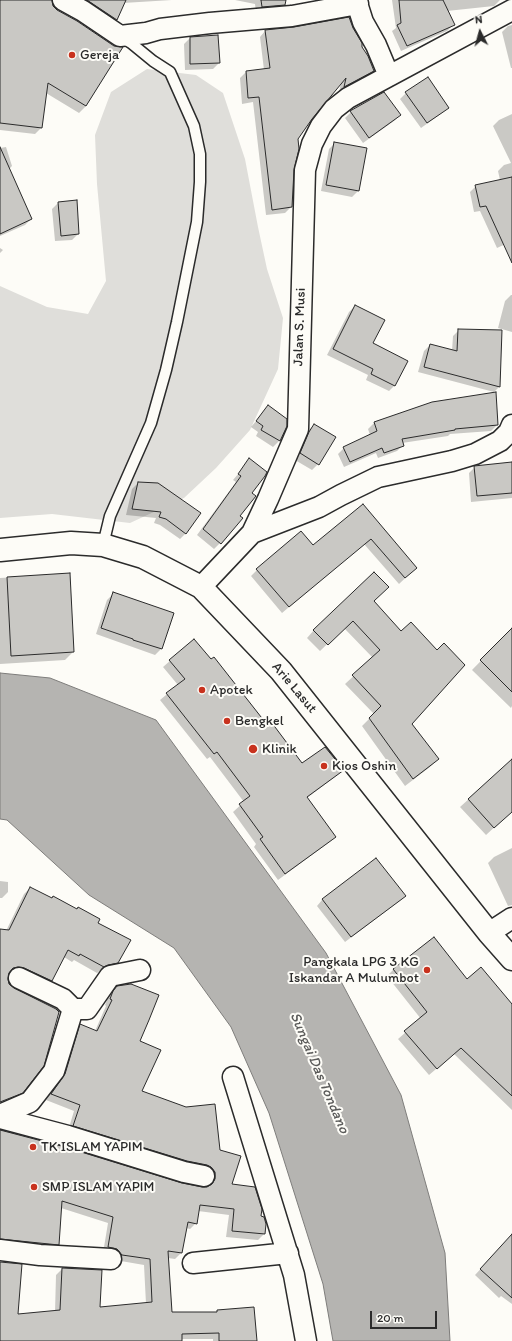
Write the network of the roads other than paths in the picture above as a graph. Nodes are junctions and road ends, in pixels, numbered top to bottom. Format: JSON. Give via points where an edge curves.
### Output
{"nodes":[{"id":1,"x":63,"y":0,"type":"edge"},
{"id":2,"x":357,"y":2,"type":"edge"},
{"id":3,"x":512,"y":10,"type":"edge"},
{"id":4,"x":120,"y":36,"type":"junction"},
{"id":5,"x":389,"y":76,"type":"junction"},
{"id":6,"x":511,"y":430,"type":"edge"},
{"id":7,"x":252,"y":533,"type":"junction"},
{"id":8,"x":102,"y":545,"type":"junction"},
{"id":9,"x":0,"y":550,"type":"edge"},
{"id":10,"x":201,"y":587,"type":"junction"},
{"id":11,"x":512,"y":918,"type":"edge"},
{"id":12,"x":489,"y":933,"type":"junction"},
{"id":13,"x":512,"y":959,"type":"edge"},
{"id":14,"x":140,"y":970,"type":"dead end"},
{"id":15,"x":19,"y":978,"type":"dead end"},
{"id":16,"x":73,"y":1009,"type":"junction"},
{"id":17,"x":233,"y":1077,"type":"dead end"},
{"id":18,"x":0,"y":1116,"type":"edge"},
{"id":19,"x":204,"y":1176,"type":"dead end"},
{"id":20,"x":0,"y":1250,"type":"edge"},
{"id":21,"x":288,"y":1254,"type":"junction"},
{"id":22,"x":111,"y":1259,"type":"dead end"},
{"id":23,"x":193,"y":1263,"type":"dead end"},
{"id":24,"x":306,"y":1341,"type":"edge"}],
"edges":[{"from":1,"to":4,"type":"street"},
{"from":2,"to":4,"type":"street","via":[[292,16],[210,23]]},
{"from":2,"to":5,"type":"street","via":[[363,22]]},
{"from":3,"to":5,"type":"street","name":"Jalan S. Musi"},
{"from":4,"to":8,"type":"lane","via":[[170,72],[194,126],[200,154],[200,182],[197,222],[166,370],[151,423],[110,516]]},
{"from":5,"to":7,"type":"street","name":"Jalan S. Musi","via":[[348,98],[334,109],[312,144],[305,170],[298,429]]},
{"from":6,"to":7,"type":"street","via":[[500,441],[475,454],[378,477],[319,507]]},
{"from":7,"to":10,"type":"street","name":"Jalan S. Musi"},
{"from":8,"to":9,"type":"main road","name":"Arie Lasut","via":[[71,543]]},
{"from":8,"to":10,"type":"main road","name":"Arie Lasut","via":[[143,557]]},
{"from":10,"to":12,"type":"main road","name":"Arie Lasut","via":[[281,671]]},
{"from":11,"to":12,"type":"street"},
{"from":12,"to":13,"type":"main road","name":"Arie Lasut"},
{"from":14,"to":16,"type":"street","via":[[110,976],[87,1009]]},
{"from":15,"to":16,"type":"street","via":[[63,999]]},
{"from":16,"to":18,"type":"street","via":[[54,1071],[30,1102]]},
{"from":17,"to":21,"type":"street"},
{"from":18,"to":19,"type":"street"},
{"from":20,"to":22,"type":"street"},
{"from":21,"to":23,"type":"street"},
{"from":21,"to":24,"type":"street","via":[[300,1302]]}]}
